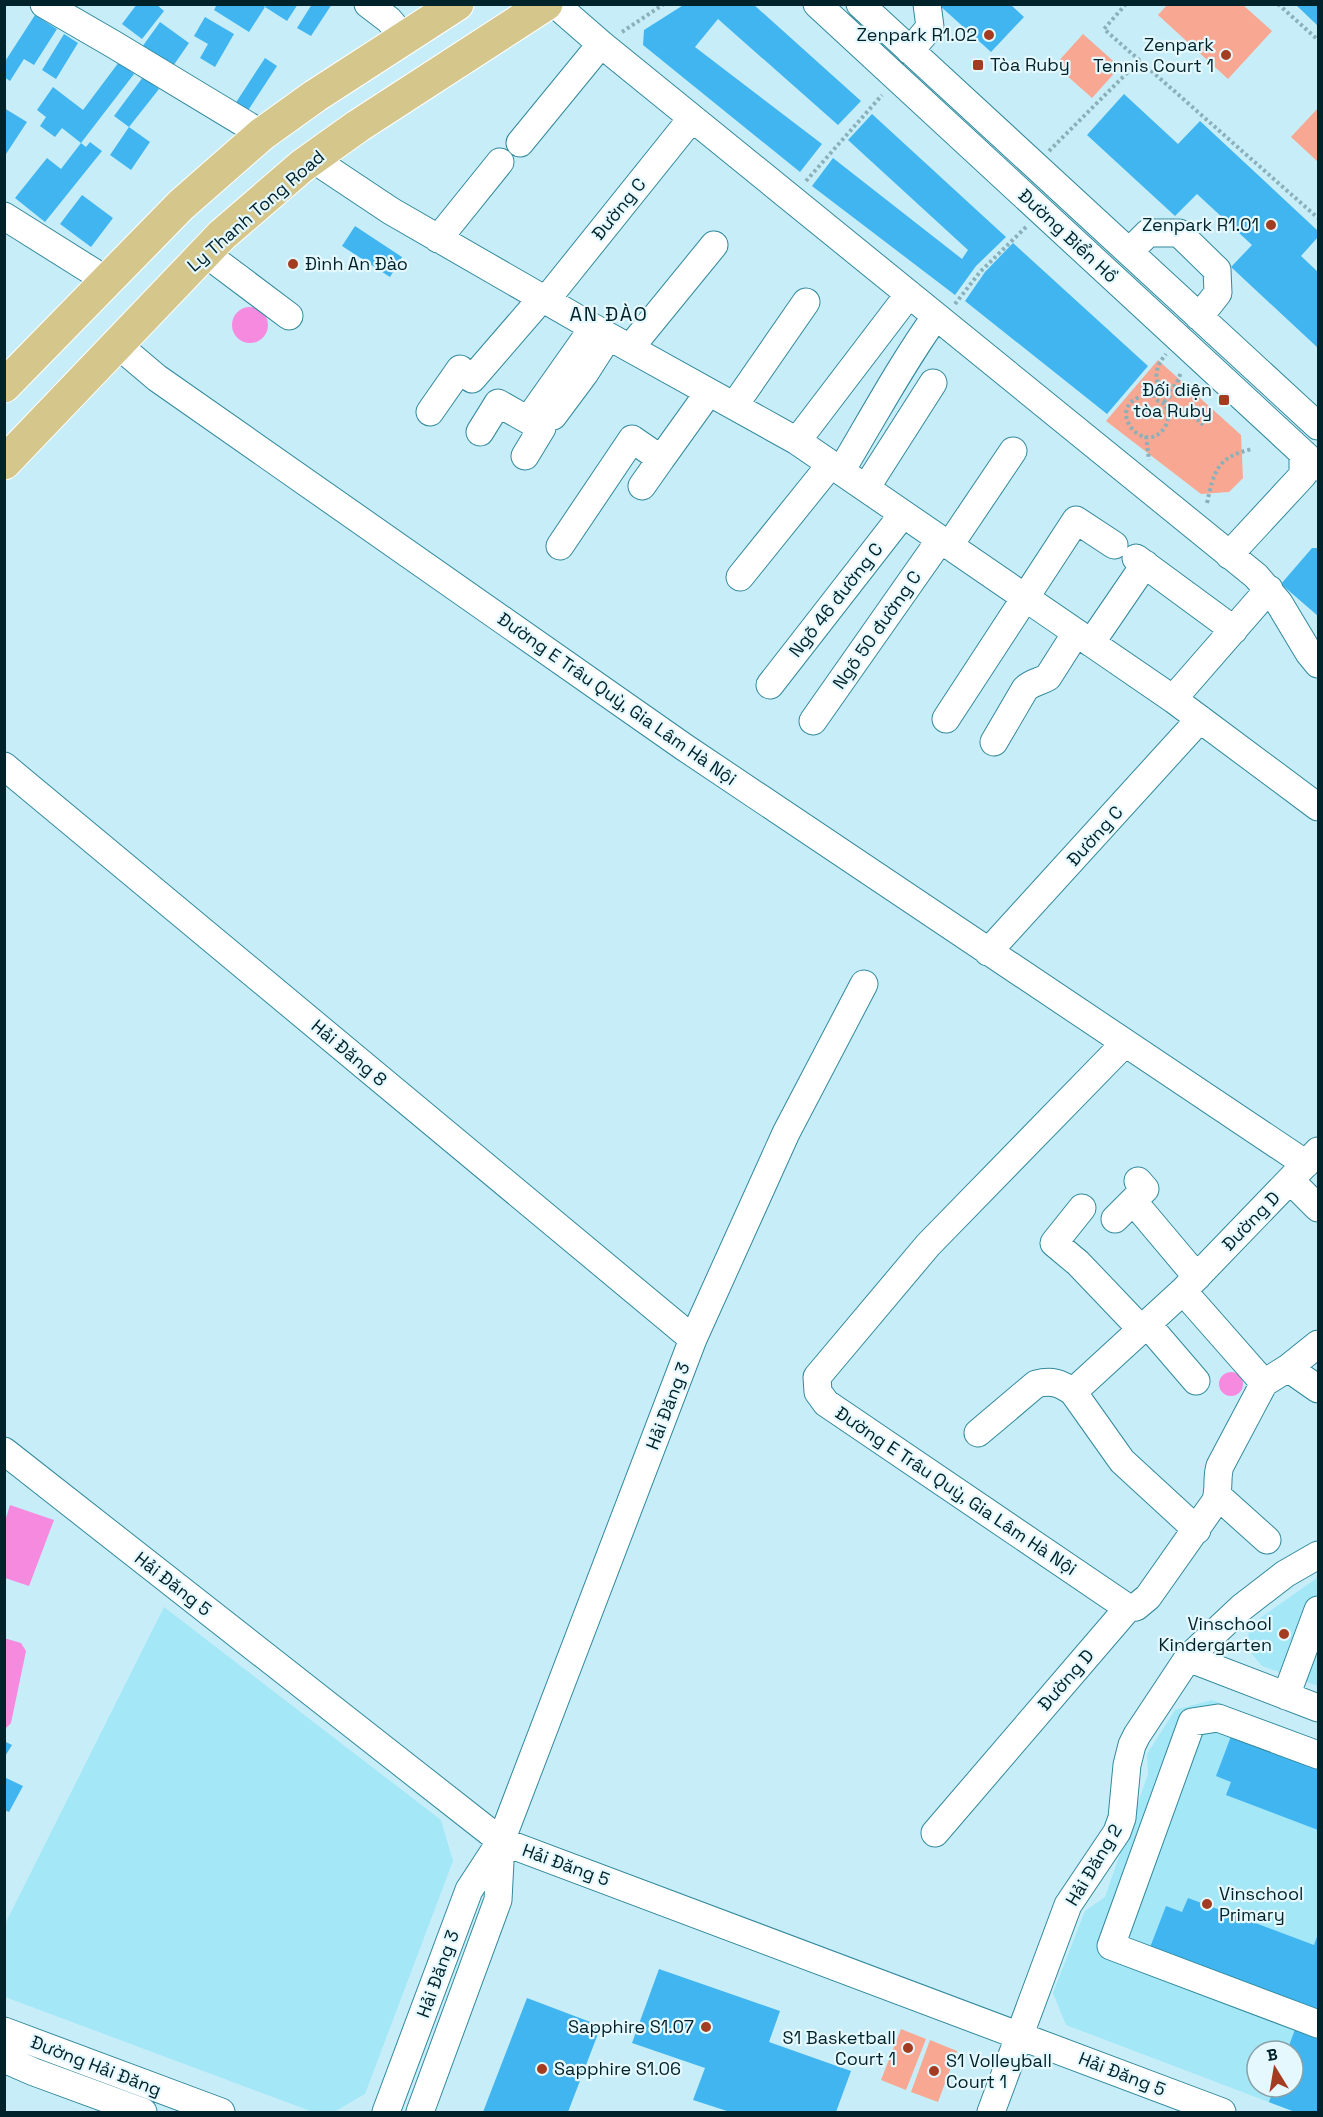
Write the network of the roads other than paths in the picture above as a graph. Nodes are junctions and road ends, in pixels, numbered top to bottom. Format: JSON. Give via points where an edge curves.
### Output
{"nodes":[{"id":1,"x":44,"y":4,"type":"edge"},
{"id":2,"x":368,"y":4,"type":"edge"},
{"id":3,"x":457,"y":4,"type":"edge"},
{"id":4,"x":546,"y":4,"type":"edge"},
{"id":5,"x":555,"y":4,"type":"edge"},
{"id":6,"x":817,"y":4,"type":"edge"},
{"id":7,"x":860,"y":4,"type":"edge"},
{"id":8,"x":927,"y":4,"type":"edge"},
{"id":9,"x":405,"y":39,"type":"junction"},
{"id":10,"x":602,"y":44,"type":"junction"},
{"id":11,"x":910,"y":51,"type":"junction"},
{"id":12,"x":692,"y":118,"type":"junction"},
{"id":13,"x":262,"y":134,"type":"junction"},
{"id":14,"x":520,"y":143,"type":"dead end"},
{"id":15,"x":313,"y":159,"type":"junction"},
{"id":16,"x":500,"y":162,"type":"dead end"},
{"id":17,"x":4,"y":216,"type":"edge"},
{"id":18,"x":438,"y":239,"type":"junction"},
{"id":19,"x":714,"y":245,"type":"dead end"},
{"id":20,"x":1130,"y":252,"type":"junction"},
{"id":21,"x":205,"y":253,"type":"junction"},
{"id":22,"x":106,"y":280,"type":"junction"},
{"id":23,"x":909,"y":294,"type":"junction"},
{"id":24,"x":544,"y":299,"type":"junction"},
{"id":25,"x":806,"y":302,"type":"dead end"},
{"id":26,"x":943,"y":312,"type":"junction"},
{"id":27,"x":289,"y":316,"type":"dead end"},
{"id":28,"x":1199,"y":317,"type":"junction"},
{"id":29,"x":610,"y":338,"type":"junction"},
{"id":30,"x":118,"y":345,"type":"junction"},
{"id":31,"x":933,"y":383,"type":"dead end"},
{"id":32,"x":4,"y":386,"type":"edge"},
{"id":33,"x":709,"y":392,"type":"junction"},
{"id":34,"x":734,"y":406,"type":"junction"},
{"id":35,"x":430,"y":412,"type":"dead end"},
{"id":36,"x":535,"y":424,"type":"junction"},
{"id":37,"x":1318,"y":426,"type":"edge"},
{"id":38,"x":480,"y":432,"type":"dead end"},
{"id":39,"x":797,"y":441,"type":"junction"},
{"id":40,"x":1013,"y":451,"type":"dead end"},
{"id":41,"x":525,"y":456,"type":"dead end"},
{"id":42,"x":661,"y":459,"type":"junction"},
{"id":43,"x":1312,"y":461,"type":"edge"},
{"id":44,"x":4,"y":463,"type":"edge"},
{"id":45,"x":836,"y":467,"type":"junction"},
{"id":46,"x":642,"y":486,"type":"dead end"},
{"id":47,"x":866,"y":488,"type":"junction"},
{"id":48,"x":903,"y":514,"type":"junction"},
{"id":49,"x":945,"y":543,"type":"junction"},
{"id":50,"x":560,"y":546,"type":"dead end"},
{"id":51,"x":1229,"y":555,"type":"junction"},
{"id":52,"x":1132,"y":556,"type":"junction"},
{"id":53,"x":740,"y":577,"type":"dead end"},
{"id":54,"x":1269,"y":590,"type":"junction"},
{"id":55,"x":1027,"y":599,"type":"junction"},
{"id":56,"x":1234,"y":630,"type":"junction"},
{"id":57,"x":1083,"y":638,"type":"junction"},
{"id":58,"x":1318,"y":664,"type":"edge"},
{"id":59,"x":770,"y":685,"type":"dead end"},
{"id":60,"x":1173,"y":699,"type":"junction"},
{"id":61,"x":946,"y":719,"type":"dead end"},
{"id":62,"x":1200,"y":719,"type":"junction"},
{"id":63,"x":813,"y":721,"type":"dead end"},
{"id":64,"x":994,"y":742,"type":"dead end"},
{"id":65,"x":4,"y":766,"type":"edge"},
{"id":66,"x":1318,"y":807,"type":"edge"},
{"id":67,"x":988,"y":952,"type":"junction"},
{"id":68,"x":864,"y":984,"type":"dead end"},
{"id":69,"x":1125,"y":1043,"type":"junction"},
{"id":70,"x":1305,"y":1165,"type":"edge"},
{"id":71,"x":1128,"y":1200,"type":"dead end"},
{"id":72,"x":1082,"y":1208,"type":"dead end"},
{"id":73,"x":1318,"y":1208,"type":"edge"},
{"id":74,"x":1190,"y":1284,"type":"junction"},
{"id":75,"x":1144,"y":1327,"type":"junction"},
{"id":76,"x":693,"y":1339,"type":"junction"},
{"id":77,"x":1318,"y":1344,"type":"edge"},
{"id":78,"x":1288,"y":1368,"type":"junction"},
{"id":79,"x":1196,"y":1381,"type":"dead end"},
{"id":80,"x":1264,"y":1383,"type":"junction"},
{"id":81,"x":1318,"y":1389,"type":"edge"},
{"id":82,"x":1073,"y":1392,"type":"junction"},
{"id":83,"x":978,"y":1433,"type":"dead end"},
{"id":84,"x":4,"y":1451,"type":"edge"},
{"id":85,"x":1218,"y":1496,"type":"junction"},
{"id":86,"x":1197,"y":1530,"type":"junction"},
{"id":87,"x":1267,"y":1540,"type":"dead end"},
{"id":88,"x":1318,"y":1555,"type":"edge"},
{"id":89,"x":1128,"y":1608,"type":"junction"},
{"id":90,"x":1318,"y":1610,"type":"edge"},
{"id":91,"x":1188,"y":1658,"type":"junction"},
{"id":92,"x":1286,"y":1696,"type":"junction"},
{"id":93,"x":1318,"y":1708,"type":"edge"},
{"id":94,"x":1318,"y":1755,"type":"edge"},
{"id":95,"x":1122,"y":1818,"type":"junction"},
{"id":96,"x":1153,"y":1829,"type":"junction"},
{"id":97,"x":935,"y":1833,"type":"dead end"},
{"id":98,"x":501,"y":1840,"type":"junction"},
{"id":99,"x":1318,"y":2024,"type":"edge"},
{"id":100,"x":4,"y":2031,"type":"edge"},
{"id":101,"x":1020,"y":2035,"type":"junction"},
{"id":102,"x":4,"y":2059,"type":"edge"},
{"id":103,"x":144,"y":2112,"type":"edge"},
{"id":104,"x":220,"y":2112,"type":"edge"},
{"id":105,"x":386,"y":2112,"type":"edge"},
{"id":106,"x":420,"y":2112,"type":"edge"},
{"id":107,"x":991,"y":2112,"type":"edge"},
{"id":108,"x":1222,"y":2112,"type":"edge"}],
"edges":[{"from":1,"to":13,"type":"street"},
{"from":2,"to":9,"type":"street","via":[[390,20]]},
{"from":3,"to":9,"type":"main road"},
{"from":4,"to":15,"type":"main road","name":"Ly Thanh Tong Road","via":[[357,126]]},
{"from":5,"to":10,"type":"street"},
{"from":6,"to":43,"type":"street","name":"Đường Biển Hồ"},
{"from":7,"to":11,"type":"street","name":"Đường Biển Hồ"},
{"from":8,"to":11,"type":"street","via":[[930,27]]},
{"from":9,"to":13,"type":"main road"},
{"from":10,"to":12,"type":"street"},
{"from":10,"to":14,"type":"street"},
{"from":11,"to":20,"type":"street","name":"Đường Biển Hồ"},
{"from":12,"to":23,"type":"street"},
{"from":12,"to":24,"type":"street","name":"Đường C"},
{"from":13,"to":22,"type":"main road","via":[[181,205]]},
{"from":15,"to":18,"type":"street"},
{"from":15,"to":21,"type":"main road","name":"Ly Thanh Tong Road"},
{"from":16,"to":18,"type":"street"},
{"from":17,"to":22,"type":"street"},
{"from":18,"to":24,"type":"street"},
{"from":19,"to":29,"type":"street"},
{"from":20,"to":28,"type":"street","name":"Đường Biển Hồ"},
{"from":20,"to":28,"type":"street","via":[[1148,233],[1179,233],[1217,270],[1218,293]]},
{"from":21,"to":27,"type":"street"},
{"from":21,"to":30,"type":"main road","name":"Ly Thanh Tong Road"},
{"from":22,"to":32,"type":"main road"},
{"from":23,"to":26,"type":"street"},
{"from":23,"to":39,"type":"street"},
{"from":24,"to":29,"type":"street"},
{"from":24,"to":35,"type":"street","name":"Đường C","via":[[472,379],[460,369]]},
{"from":25,"to":34,"type":"street"},
{"from":26,"to":45,"type":"street","via":[[910,353],[890,390]]},
{"from":26,"to":51,"type":"street"},
{"from":28,"to":37,"type":"street","name":"Đường Biển Hồ"},
{"from":29,"to":33,"type":"street"},
{"from":29,"to":36,"type":"street"},
{"from":30,"to":44,"type":"main road","name":"Ly Thanh Tong Road"},
{"from":30,"to":67,"type":"street","name":"Đường E Trâu Quỳ, Gia Lâm Hà Nội","via":[[158,378],[684,747]]},
{"from":31,"to":47,"type":"street"},
{"from":33,"to":34,"type":"street"},
{"from":33,"to":42,"type":"street"},
{"from":34,"to":39,"type":"street"},
{"from":36,"to":38,"type":"street","via":[[498,403]]},
{"from":36,"to":41,"type":"street"},
{"from":39,"to":45,"type":"street"},
{"from":40,"to":49,"type":"street"},
{"from":42,"to":46,"type":"street"},
{"from":42,"to":50,"type":"street","via":[[633,439]]},
{"from":43,"to":51,"type":"street"},
{"from":45,"to":47,"type":"street"},
{"from":45,"to":53,"type":"street"},
{"from":47,"to":48,"type":"street"},
{"from":48,"to":49,"type":"street"},
{"from":48,"to":59,"type":"street","name":"Ngõ 46 đường C"},
{"from":49,"to":55,"type":"street"},
{"from":49,"to":63,"type":"street","name":"Ngõ 50 đường C"},
{"from":51,"to":54,"type":"street"},
{"from":52,"to":55,"type":"street","via":[[1077,520]]},
{"from":52,"to":56,"type":"street"},
{"from":52,"to":57,"type":"street"},
{"from":54,"to":56,"type":"street"},
{"from":54,"to":58,"type":"street"},
{"from":55,"to":57,"type":"street"},
{"from":55,"to":61,"type":"street"},
{"from":56,"to":60,"type":"street"},
{"from":57,"to":60,"type":"street"},
{"from":57,"to":64,"type":"street","via":[[1048,677],[1025,688]]},
{"from":60,"to":62,"type":"street"},
{"from":62,"to":66,"type":"street"},
{"from":62,"to":67,"type":"street","name":"Đường C"},
{"from":65,"to":76,"type":"street","name":"Hải Đăng 8"},
{"from":67,"to":69,"type":"street","name":"Đường E Trâu Quỳ, Gia Lâm Hà Nội"},
{"from":68,"to":76,"type":"street","name":"Hải Đăng 3","via":[[786,1133]]},
{"from":69,"to":70,"type":"street","name":"Đường E Trâu Quỳ, Gia Lâm Hà Nội"},
{"from":69,"to":89,"type":"street","name":"Đường E Trâu Quỳ, Gia Lâm Hà Nội","via":[[928,1245],[817,1377],[818,1392],[826,1403]]},
{"from":70,"to":73,"type":"street","name":"Đường E Trâu Quỳ, Gia Lâm Hà Nội"},
{"from":70,"to":74,"type":"street","name":"Đường D"},
{"from":71,"to":74,"type":"street"},
{"from":72,"to":75,"type":"street","via":[[1054,1243]]},
{"from":74,"to":75,"type":"street","name":"Đường D"},
{"from":74,"to":80,"type":"street"},
{"from":75,"to":79,"type":"street"},
{"from":75,"to":82,"type":"street","name":"Đường D"},
{"from":76,"to":98,"type":"street","name":"Hải Đăng 3"},
{"from":77,"to":78,"type":"street"},
{"from":78,"to":80,"type":"street"},
{"from":78,"to":81,"type":"street"},
{"from":80,"to":85,"type":"street","name":"Đường D","via":[[1220,1466],[1216,1478]]},
{"from":82,"to":83,"type":"street","via":[[1062,1383],[1036,1384]]},
{"from":82,"to":86,"type":"street","via":[[1122,1461]]},
{"from":84,"to":98,"type":"street","name":"Hải Đăng 5"},
{"from":85,"to":86,"type":"street","name":"Đường D"},
{"from":85,"to":87,"type":"street"},
{"from":86,"to":89,"type":"street","name":"Đường D","via":[[1143,1603]]},
{"from":88,"to":91,"type":"street","name":"Hải Đăng 2","via":[[1241,1608]]},
{"from":89,"to":97,"type":"street","name":"Đường D"},
{"from":90,"to":92,"type":"street"},
{"from":91,"to":92,"type":"street"},
{"from":91,"to":95,"type":"street","name":"Hải Đăng 2","via":[[1132,1745]]},
{"from":92,"to":93,"type":"street"},
{"from":94,"to":96,"type":"street","via":[[1218,1718],[1192,1722]]},
{"from":95,"to":96,"type":"street"},
{"from":95,"to":101,"type":"street","name":"Hải Đăng 2","via":[[1068,1905]]},
{"from":96,"to":99,"type":"street","via":[[1111,1946]]},
{"from":98,"to":101,"type":"street","name":"Hải Đăng 5"},
{"from":98,"to":105,"type":"street","name":"Hải Đăng 3","via":[[469,1890]]},
{"from":98,"to":106,"type":"street","name":"Hải Đăng 3","via":[[498,1900]]},
{"from":100,"to":104,"type":"street","name":"Đường Hải Đăng"},
{"from":101,"to":107,"type":"street","name":"Hải Đăng 2"},
{"from":101,"to":108,"type":"street","name":"Hải Đăng 5"},
{"from":102,"to":103,"type":"street","name":"Đường Hải Đăng"}]}
